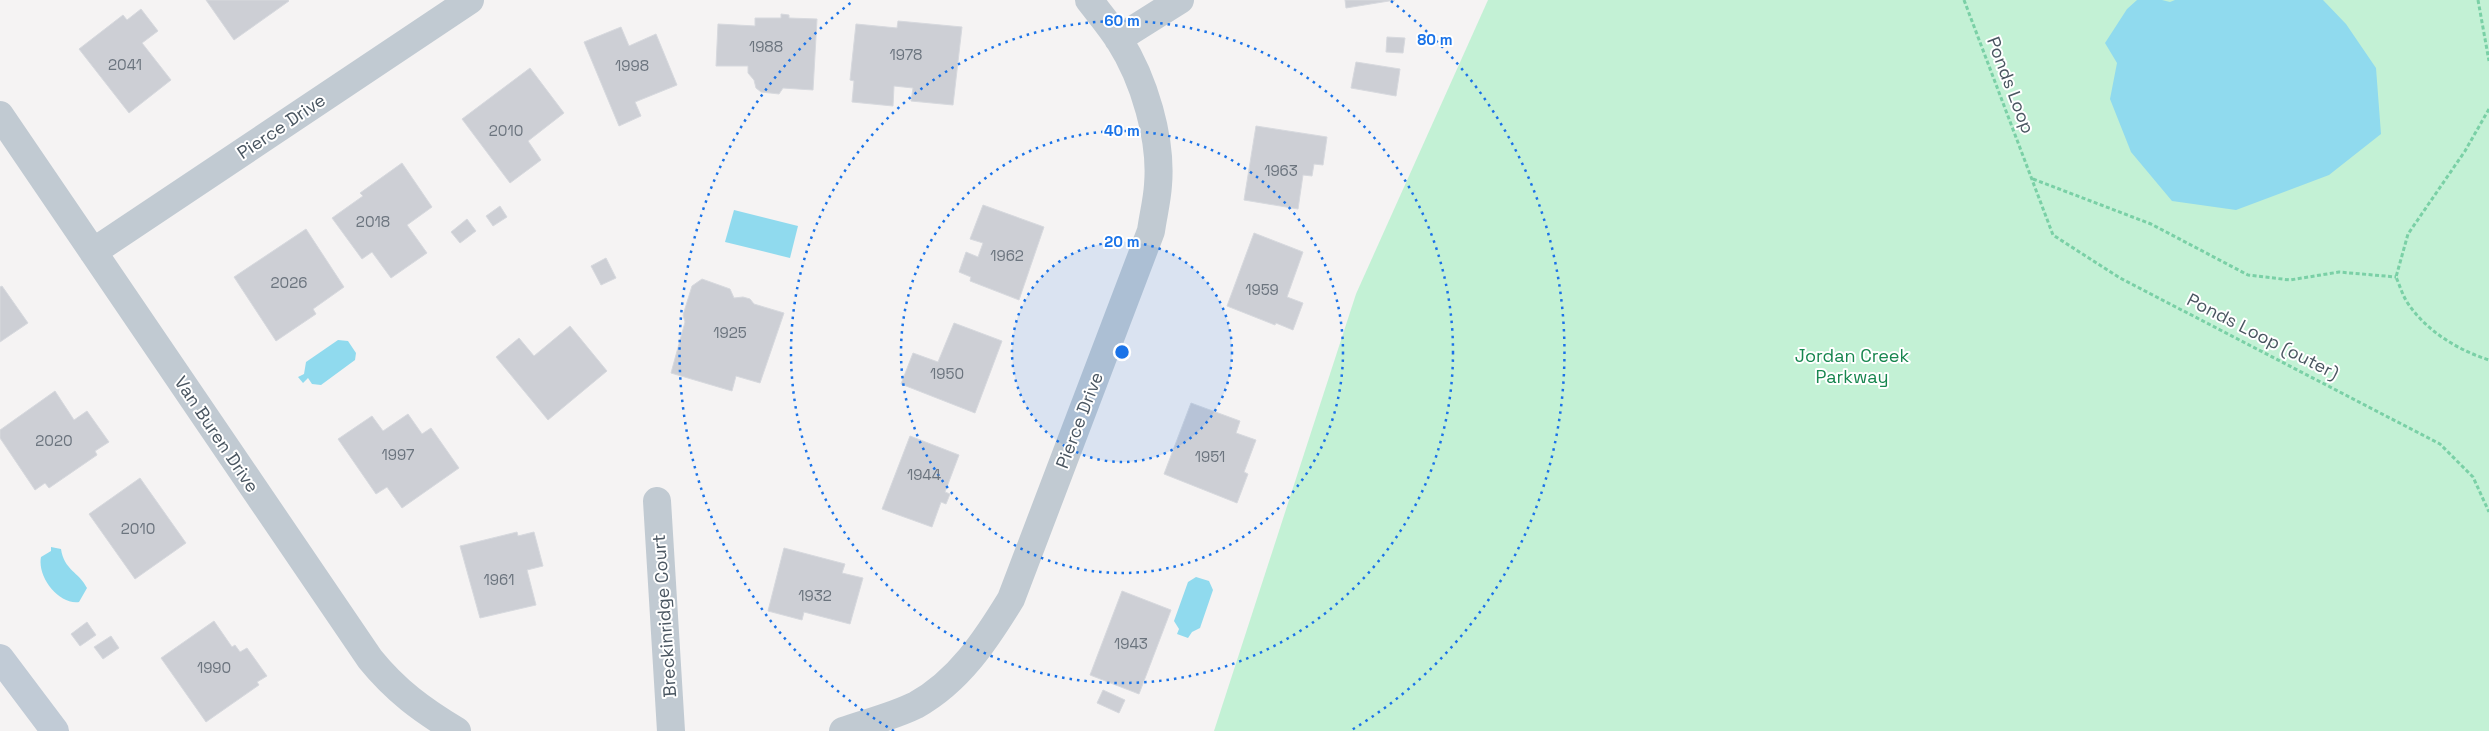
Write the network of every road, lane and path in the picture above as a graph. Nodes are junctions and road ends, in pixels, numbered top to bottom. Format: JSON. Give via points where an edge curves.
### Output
{"nodes":[{"id":1,"x":470,"y":0,"type":"edge"},
{"id":2,"x":1089,"y":0,"type":"edge"},
{"id":3,"x":1180,"y":0,"type":"edge"},
{"id":4,"x":1964,"y":0,"type":"edge"},
{"id":5,"x":2478,"y":0,"type":"edge"},
{"id":6,"x":1118,"y":39,"type":"junction"},
{"id":7,"x":2489,"y":61,"type":"edge"},
{"id":8,"x":2489,"y":109,"type":"edge"},
{"id":9,"x":0,"y":115,"type":"edge"},
{"id":10,"x":2033,"y":179,"type":"junction"},
{"id":11,"x":93,"y":252,"type":"junction"},
{"id":12,"x":2396,"y":276,"type":"junction"},
{"id":13,"x":2489,"y":360,"type":"edge"},
{"id":14,"x":657,"y":501,"type":"dead end"},
{"id":15,"x":2489,"y":512,"type":"edge"},
{"id":16,"x":0,"y":658,"type":"edge"},
{"id":17,"x":55,"y":731,"type":"edge"},
{"id":18,"x":457,"y":731,"type":"edge"},
{"id":19,"x":672,"y":731,"type":"edge"},
{"id":20,"x":843,"y":731,"type":"edge"}],
"edges":[{"from":1,"to":11,"type":"street","name":"Pierce Drive"},
{"from":2,"to":6,"type":"street","name":"Pierce Drive"},
{"from":3,"to":6,"type":"street"},
{"from":4,"to":10,"type":"path","name":"Ponds Loop"},
{"from":5,"to":7,"type":"path"},
{"from":6,"to":20,"type":"street","name":"Pierce Drive","via":[[1149,108],[1157,146],[1158,185],[1151,231],[1011,600],[982,645],[952,678],[916,705]]},
{"from":8,"to":12,"type":"path","via":[[2465,151],[2408,234]]},
{"from":9,"to":11,"type":"street","name":"Van Buren Drive"},
{"from":10,"to":12,"type":"path","via":[[2151,224],[2248,276],[2290,280],[2339,272]]},
{"from":10,"to":15,"type":"path","name":"Ponds Loop (outer)","via":[[2053,234],[2120,278],[2440,444],[2473,477]]},
{"from":11,"to":18,"type":"street","name":"Van Buren Drive","via":[[370,659],[384,677],[419,708]]},
{"from":12,"to":13,"type":"path","via":[[2408,304],[2434,332],[2470,354]]},
{"from":14,"to":19,"type":"street","name":"Breckinridge Court"},
{"from":16,"to":17,"type":"main road"}]}
